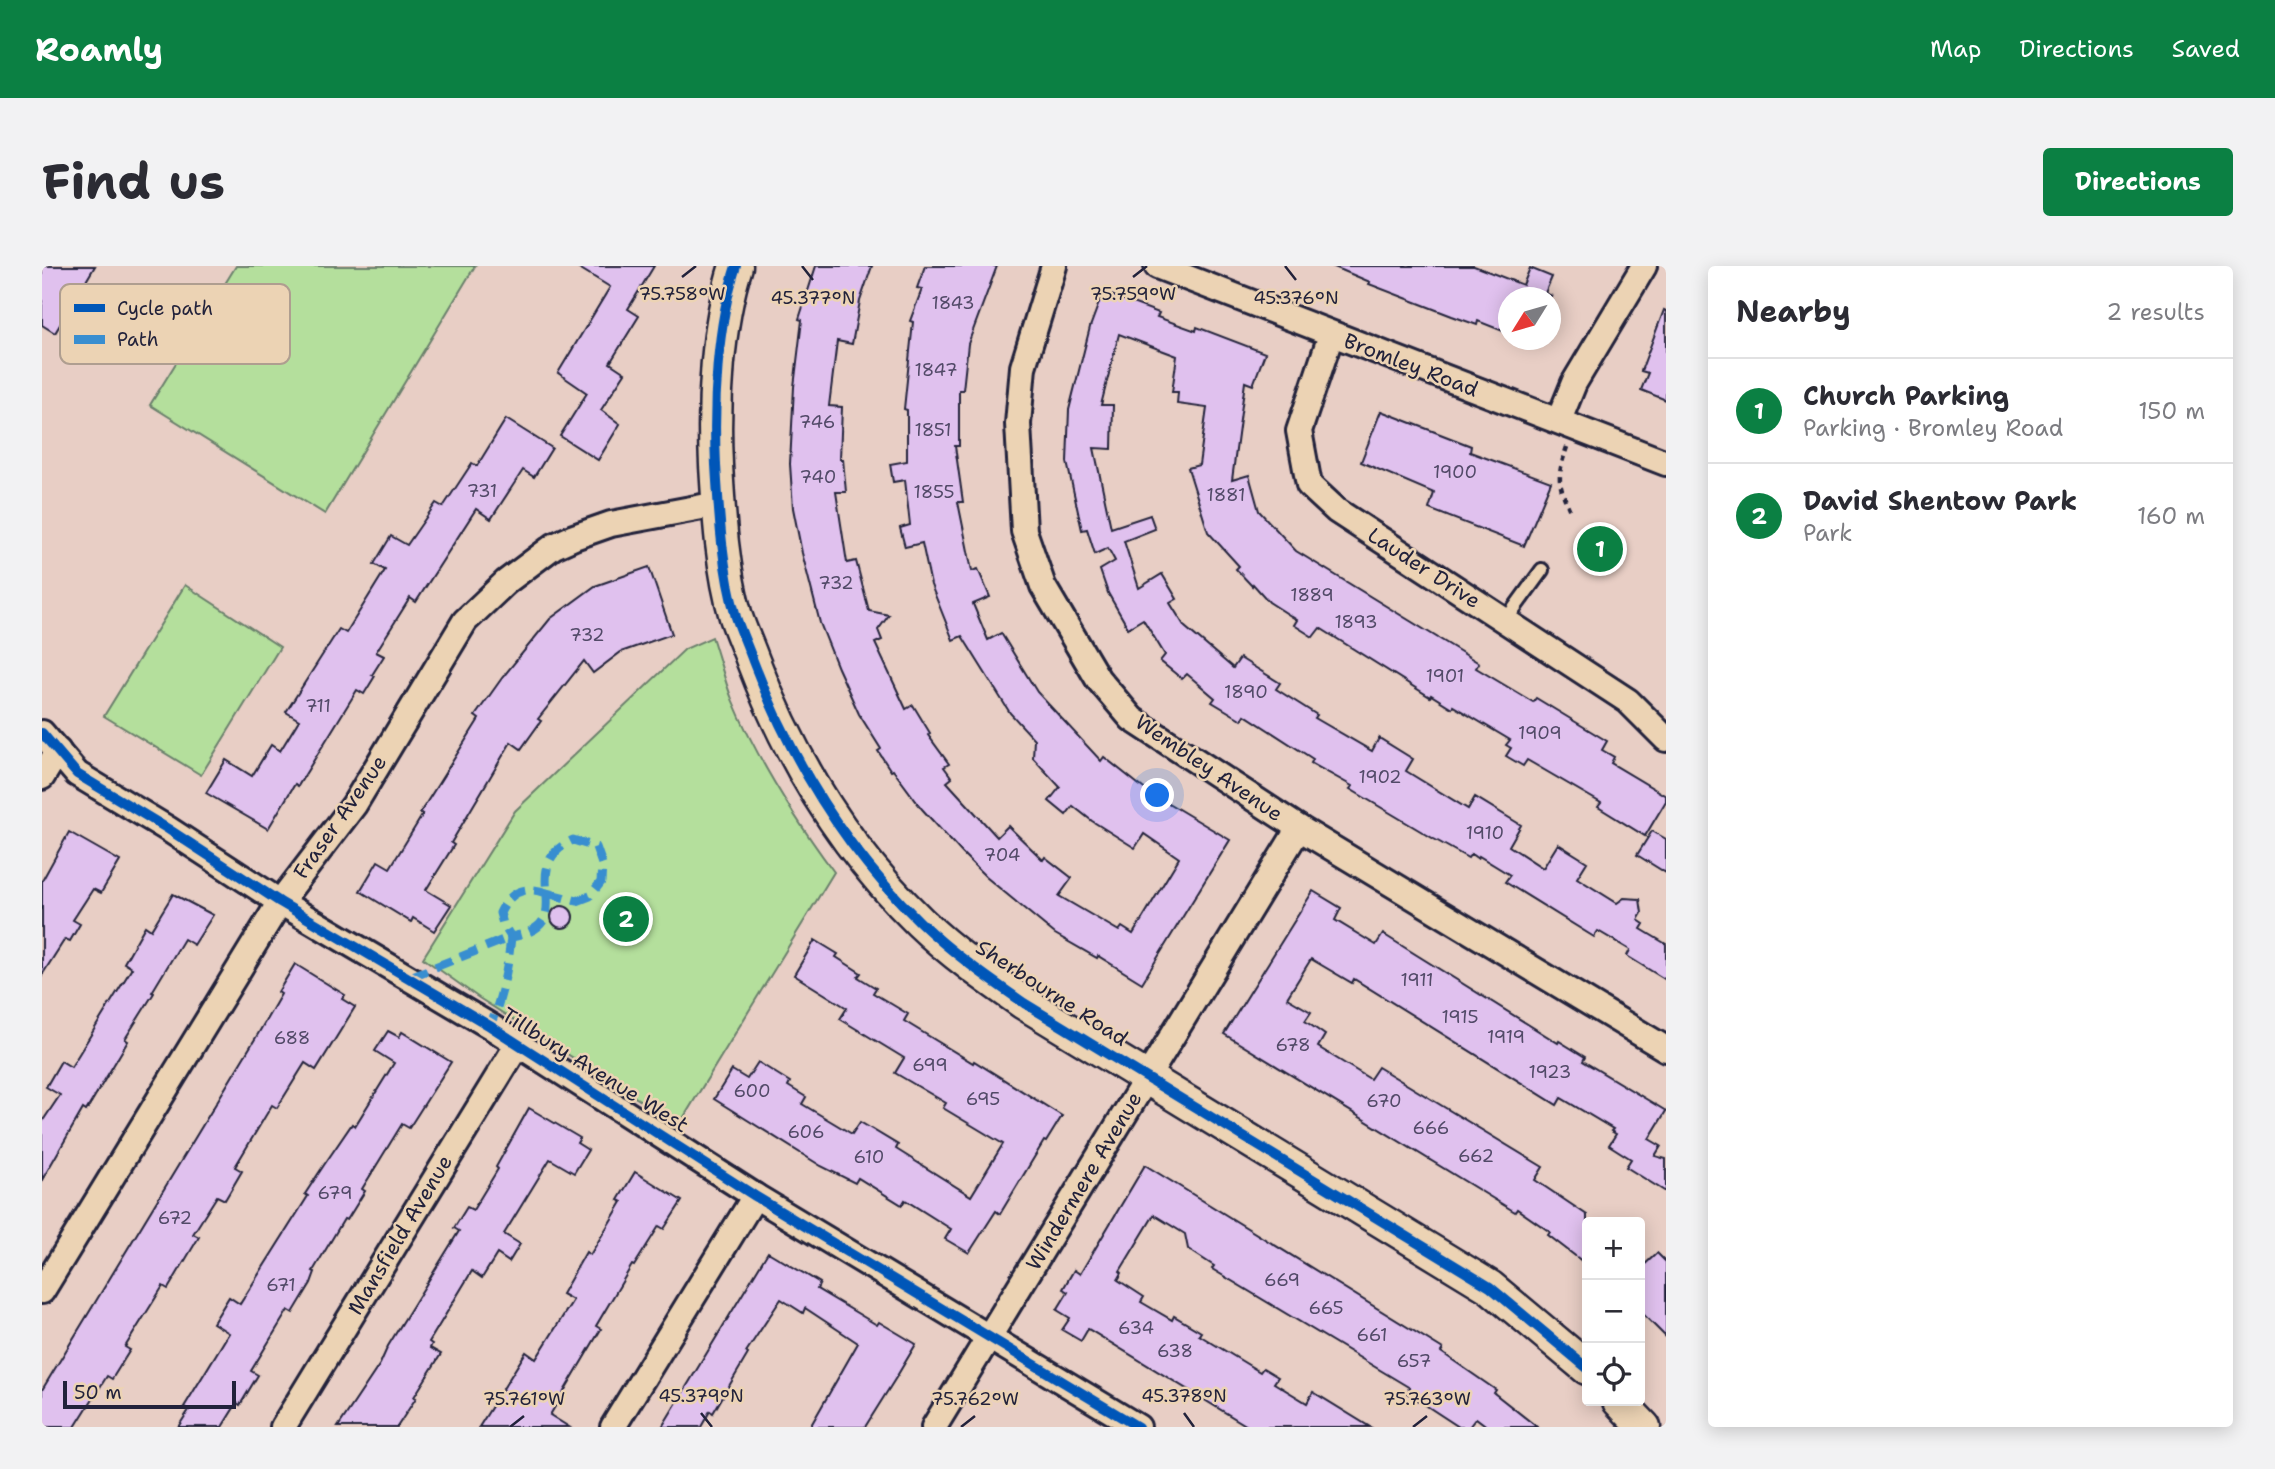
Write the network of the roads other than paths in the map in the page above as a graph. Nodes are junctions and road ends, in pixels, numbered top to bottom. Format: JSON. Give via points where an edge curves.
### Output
{"nodes":[{"id":1,"x":736,"y":266,"type":"edge"},
{"id":2,"x":1054,"y":266,"type":"edge"},
{"id":3,"x":1157,"y":266,"type":"edge"},
{"id":4,"x":1644,"y":266,"type":"edge"},
{"id":5,"x":1331,"y":335,"type":"junction"},
{"id":6,"x":1559,"y":420,"type":"junction"},
{"id":7,"x":1666,"y":463,"type":"edge"},
{"id":8,"x":718,"y":504,"type":"junction"},
{"id":9,"x":1542,"y":570,"type":"dead end"},
{"id":10,"x":1505,"y":621,"type":"junction"},
{"id":11,"x":1666,"y":739,"type":"edge"},
{"id":12,"x":50,"y":742,"type":"edge"},
{"id":13,"x":42,"y":777,"type":"edge"},
{"id":14,"x":1299,"y":828,"type":"junction"},
{"id":15,"x":280,"y":902,"type":"junction"},
{"id":16,"x":518,"y":1044,"type":"junction"},
{"id":17,"x":1666,"y":1049,"type":"edge"},
{"id":18,"x":1147,"y":1077,"type":"junction"},
{"id":19,"x":755,"y":1196,"type":"junction"},
{"id":20,"x":42,"y":1292,"type":"edge"},
{"id":21,"x":990,"y":1335,"type":"junction"},
{"id":22,"x":1582,"y":1364,"type":"edge"},
{"id":23,"x":1624,"y":1406,"type":"edge"},
{"id":24,"x":283,"y":1427,"type":"edge"},
{"id":25,"x":613,"y":1427,"type":"edge"},
{"id":26,"x":934,"y":1427,"type":"edge"},
{"id":27,"x":1138,"y":1427,"type":"edge"},
{"id":28,"x":1644,"y":1427,"type":"edge"}],
"edges":[{"from":1,"to":8,"type":"street","name":"Sherbourne Road","via":[[719,352]]},
{"from":2,"to":14,"type":"street","name":"Wembley Avenue","via":[[1023,367],[1018,424],[1024,531],[1043,586],[1098,679],[1132,719]]},
{"from":3,"to":5,"type":"street","name":"Bromley Road"},
{"from":4,"to":6,"type":"street","via":[[1574,383]]},
{"from":5,"to":6,"type":"street","name":"Bromley Road"},
{"from":5,"to":10,"type":"street","name":"Lauder Drive","via":[[1299,431],[1309,485],[1337,511]]},
{"from":6,"to":7,"type":"street","name":"Bromley Road"},
{"from":8,"to":15,"type":"street","name":"Fraser Avenue","via":[[611,524],[574,537],[554,546],[506,582],[465,621],[354,805]]},
{"from":8,"to":18,"type":"street","name":"Sherbourne Road","via":[[736,616],[765,692],[832,818],[919,921],[967,963]]},
{"from":9,"to":10,"type":"lane"},
{"from":10,"to":11,"type":"street","name":"Lauder Drive","via":[[1629,701]]},
{"from":12,"to":13,"type":"street"},
{"from":12,"to":15,"type":"street","name":"Tillbury Avenue West","via":[[77,774]]},
{"from":14,"to":17,"type":"street","name":"Wembley Avenue"},
{"from":14,"to":18,"type":"street","name":"Windermere Avenue"},
{"from":15,"to":16,"type":"street","name":"Tillbury Avenue West"},
{"from":15,"to":20,"type":"street","name":"Fraser Avenue"},
{"from":16,"to":19,"type":"street","name":"Tillbury Avenue West"},
{"from":16,"to":24,"type":"street","name":"Mansfield Avenue"},
{"from":18,"to":21,"type":"street","name":"Windermere Avenue"},
{"from":18,"to":22,"type":"street","name":"Sherbourne Road","via":[[1490,1287]]},
{"from":19,"to":21,"type":"street","name":"Tillbury Avenue West"},
{"from":19,"to":25,"type":"street"},
{"from":21,"to":26,"type":"street","name":"Windermere Avenue"},
{"from":21,"to":27,"type":"street","name":"Tillbury Avenue West"},
{"from":23,"to":28,"type":"street"}]}
